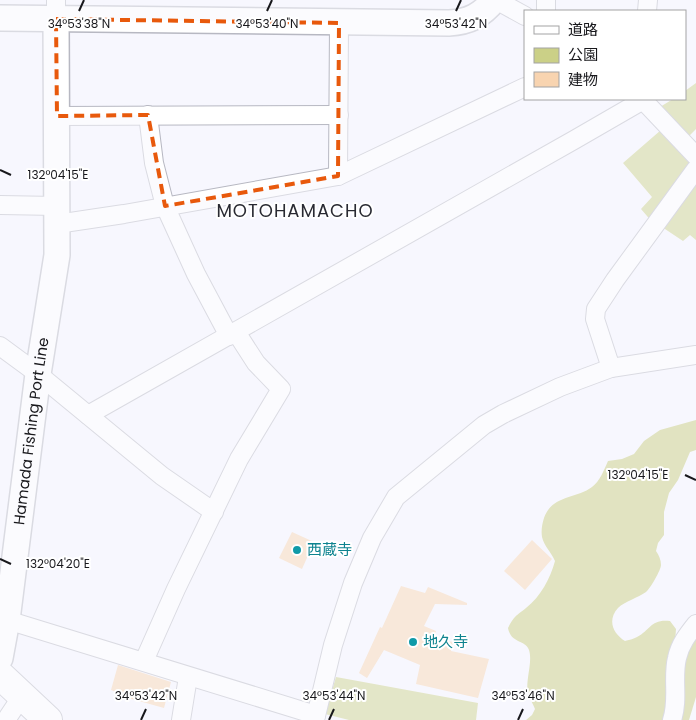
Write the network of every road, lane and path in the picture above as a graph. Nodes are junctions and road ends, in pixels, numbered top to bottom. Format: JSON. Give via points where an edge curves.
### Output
{"nodes":[{"id":1,"x":495,"y":0,"type":"edge"},
{"id":2,"x":56,"y":9,"type":"edge"},
{"id":3,"x":524,"y":15,"type":"edge"},
{"id":4,"x":0,"y":18,"type":"edge"},
{"id":5,"x":339,"y":23,"type":"junction"},
{"id":6,"x":524,"y":87,"type":"edge"},
{"id":7,"x":642,"y":100,"type":"edge"},
{"id":8,"x":645,"y":100,"type":"edge"},
{"id":9,"x":339,"y":115,"type":"junction"},
{"id":10,"x":57,"y":116,"type":"junction"},
{"id":11,"x":148,"y":116,"type":"junction"},
{"id":12,"x":696,"y":156,"type":"edge"},
{"id":13,"x":696,"y":169,"type":"edge"},
{"id":14,"x":338,"y":176,"type":"junction"},
{"id":15,"x":0,"y":205,"type":"edge"},
{"id":16,"x":165,"y":206,"type":"junction"},
{"id":17,"x":57,"y":215,"type":"junction"},
{"id":18,"x":232,"y":334,"type":"junction"},
{"id":19,"x":0,"y":346,"type":"edge"},
{"id":20,"x":696,"y":355,"type":"edge"},
{"id":21,"x":611,"y":368,"type":"junction"},
{"id":22,"x":38,"y":374,"type":"junction"},
{"id":23,"x":88,"y":415,"type":"junction"},
{"id":24,"x":214,"y":512,"type":"junction"},
{"id":25,"x":7,"y":620,"type":"junction"},
{"id":26,"x":696,"y":624,"type":"edge"},
{"id":27,"x":0,"y":658,"type":"edge"},
{"id":28,"x":144,"y":662,"type":"junction"},
{"id":29,"x":0,"y":675,"type":"edge"},
{"id":30,"x":188,"y":676,"type":"junction"},
{"id":31,"x":22,"y":696,"type":"junction"},
{"id":32,"x":315,"y":717,"type":"edge"},
{"id":33,"x":8,"y":720,"type":"edge"},
{"id":34,"x":48,"y":720,"type":"edge"},
{"id":35,"x":181,"y":720,"type":"edge"},
{"id":36,"x":672,"y":720,"type":"edge"}],
"edges":[{"from":1,"to":3,"type":"street"},
{"from":1,"to":5,"type":"street","via":[[481,13],[459,23]]},
{"from":2,"to":4,"type":"street"},
{"from":2,"to":5,"type":"street"},
{"from":2,"to":10,"type":"street","name":"Hamada Fishing Port Line"},
{"from":5,"to":9,"type":"street"},
{"from":6,"to":14,"type":"street"},
{"from":7,"to":18,"type":"street"},
{"from":8,"to":12,"type":"street"},
{"from":9,"to":11,"type":"street"},
{"from":9,"to":14,"type":"street"},
{"from":10,"to":11,"type":"street"},
{"from":10,"to":17,"type":"street","name":"Hamada Fishing Port Line"},
{"from":11,"to":16,"type":"street","via":[[154,163]]},
{"from":13,"to":21,"type":"street","via":[[594,313]]},
{"from":14,"to":16,"type":"street"},
{"from":15,"to":17,"type":"street"},
{"from":16,"to":17,"type":"street"},
{"from":16,"to":18,"type":"street","via":[[196,274]]},
{"from":17,"to":22,"type":"street","name":"Hamada Fishing Port Line","via":[[57,255]]},
{"from":18,"to":23,"type":"street"},
{"from":18,"to":24,"type":"street","via":[[281,389],[240,459]]},
{"from":19,"to":22,"type":"street"},
{"from":20,"to":21,"type":"street"},
{"from":21,"to":32,"type":"street","via":[[560,386],[503,414],[467,438],[396,497],[372,538],[353,583]]},
{"from":22,"to":23,"type":"street"},
{"from":22,"to":25,"type":"street","name":"Hamada Fishing Port Line"},
{"from":23,"to":24,"type":"street","via":[[162,476]]},
{"from":24,"to":28,"type":"street"},
{"from":25,"to":27,"type":"street","name":"Hamada Fishing Port Line"},
{"from":25,"to":28,"type":"street"},
{"from":26,"to":36,"type":"street","via":[[677,657]]},
{"from":28,"to":30,"type":"street"},
{"from":29,"to":31,"type":"highway"},
{"from":30,"to":32,"type":"street"},
{"from":30,"to":35,"type":"street"},
{"from":31,"to":33,"type":"street"},
{"from":31,"to":34,"type":"highway"}]}
